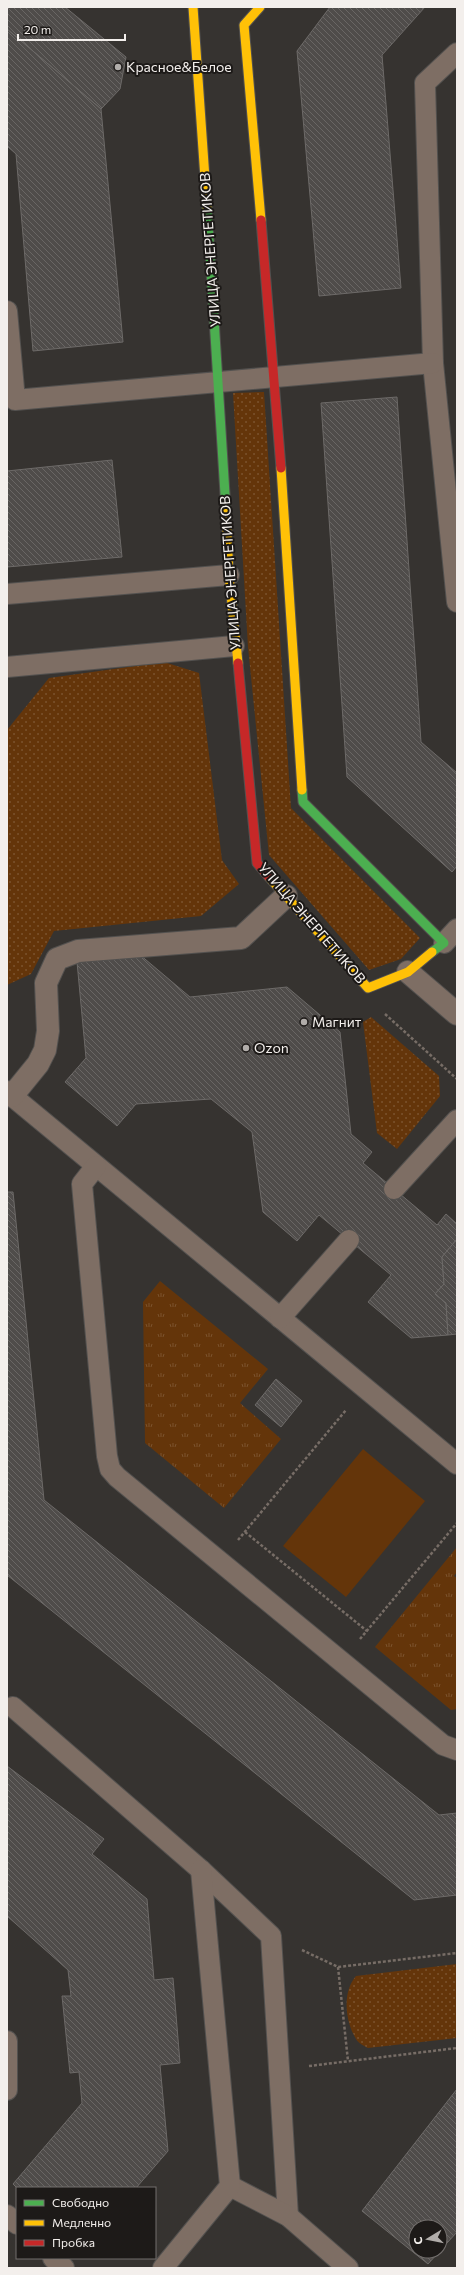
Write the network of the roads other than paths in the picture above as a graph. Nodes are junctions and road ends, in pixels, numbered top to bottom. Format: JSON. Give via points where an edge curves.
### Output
{"nodes":[{"id":1,"x":194,"y":7,"type":"edge"},
{"id":2,"x":260,"y":7,"type":"edge"},
{"id":3,"x":457,"y":53,"type":"edge"},
{"id":4,"x":7,"y":311,"type":"edge"},
{"id":5,"x":433,"y":363,"type":"junction"},
{"id":6,"x":276,"y":376,"type":"junction"},
{"id":7,"x":219,"y":382,"type":"junction"},
{"id":8,"x":229,"y":575,"type":"junction"},
{"id":9,"x":7,"y":594,"type":"edge"},
{"id":10,"x":457,"y":602,"type":"edge"},
{"id":11,"x":234,"y":646,"type":"junction"},
{"id":12,"x":7,"y":668,"type":"edge"},
{"id":13,"x":286,"y":896,"type":"junction"},
{"id":14,"x":451,"y":936,"type":"edge"},
{"id":15,"x":408,"y":972,"type":"junction"},
{"id":16,"x":457,"y":1014,"type":"edge"},
{"id":17,"x":9,"y":1094,"type":"edge"},
{"id":18,"x":457,"y":1120,"type":"edge"},
{"id":19,"x":96,"y":1166,"type":"junction"},
{"id":20,"x":394,"y":1190,"type":"dead end"},
{"id":21,"x":349,"y":1240,"type":"dead end"},
{"id":22,"x":280,"y":1318,"type":"junction"},
{"id":23,"x":457,"y":1464,"type":"edge"},
{"id":24,"x":9,"y":1708,"type":"edge"},
{"id":25,"x":457,"y":1750,"type":"edge"},
{"id":26,"x":202,"y":1870,"type":"junction"},
{"id":27,"x":7,"y":2041,"type":"edge"},
{"id":28,"x":7,"y":2090,"type":"edge"},
{"id":29,"x":230,"y":2186,"type":"junction"},
{"id":30,"x":7,"y":2215,"type":"edge"},
{"id":31,"x":288,"y":2216,"type":"junction"},
{"id":32,"x":16,"y":2223,"type":"edge"},
{"id":33,"x":54,"y":2259,"type":"edge"},
{"id":34,"x":64,"y":2268,"type":"edge"},
{"id":35,"x":163,"y":2268,"type":"edge"},
{"id":36,"x":348,"y":2268,"type":"edge"}],
"edges":[{"from":1,"to":7,"type":"street","name":"УЛИЦА ЭНЕРГЕТИКОВ"},
{"from":2,"to":6,"type":"street","via":[[244,25]]},
{"from":3,"to":5,"type":"lane","via":[[425,83]]},
{"from":4,"to":7,"type":"lane","via":[[15,400]]},
{"from":5,"to":6,"type":"lane"},
{"from":5,"to":10,"type":"lane"},
{"from":6,"to":7,"type":"lane"},
{"from":6,"to":14,"type":"street","via":[[303,802]]},
{"from":7,"to":8,"type":"street","name":"УЛИЦА ЭНЕРГЕТИКОВ"},
{"from":8,"to":9,"type":"lane"},
{"from":8,"to":11,"type":"street","name":"УЛИЦА ЭНЕРГЕТИКОВ"},
{"from":11,"to":12,"type":"lane"},
{"from":11,"to":13,"type":"street","name":"УЛИЦА ЭНЕРГЕТИКОВ","via":[[257,863]]},
{"from":13,"to":15,"type":"street","name":"УЛИЦА ЭНЕРГЕТИКОВ","via":[[368,988]]},
{"from":13,"to":17,"type":"street","via":[[241,938],[78,951],[56,959],[46,983],[48,1031],[45,1050],[38,1064]]},
{"from":14,"to":15,"type":"street","name":"УЛИЦА ЭНЕРГЕТИКОВ"},
{"from":15,"to":16,"type":"street"},
{"from":17,"to":19,"type":"lane"},
{"from":18,"to":20,"type":"lane"},
{"from":19,"to":22,"type":"lane"},
{"from":19,"to":25,"type":"lane","via":[[82,1184],[110,1469],[443,1744]]},
{"from":21,"to":22,"type":"lane"},
{"from":22,"to":23,"type":"lane"},
{"from":24,"to":26,"type":"lane"},
{"from":26,"to":29,"type":"lane"},
{"from":26,"to":31,"type":"lane","via":[[271,1936]]},
{"from":27,"to":28,"type":"lane"},
{"from":29,"to":31,"type":"lane"},
{"from":29,"to":35,"type":"lane"},
{"from":30,"to":32,"type":"lane"},
{"from":31,"to":36,"type":"lane"},
{"from":33,"to":34,"type":"lane"}]}
